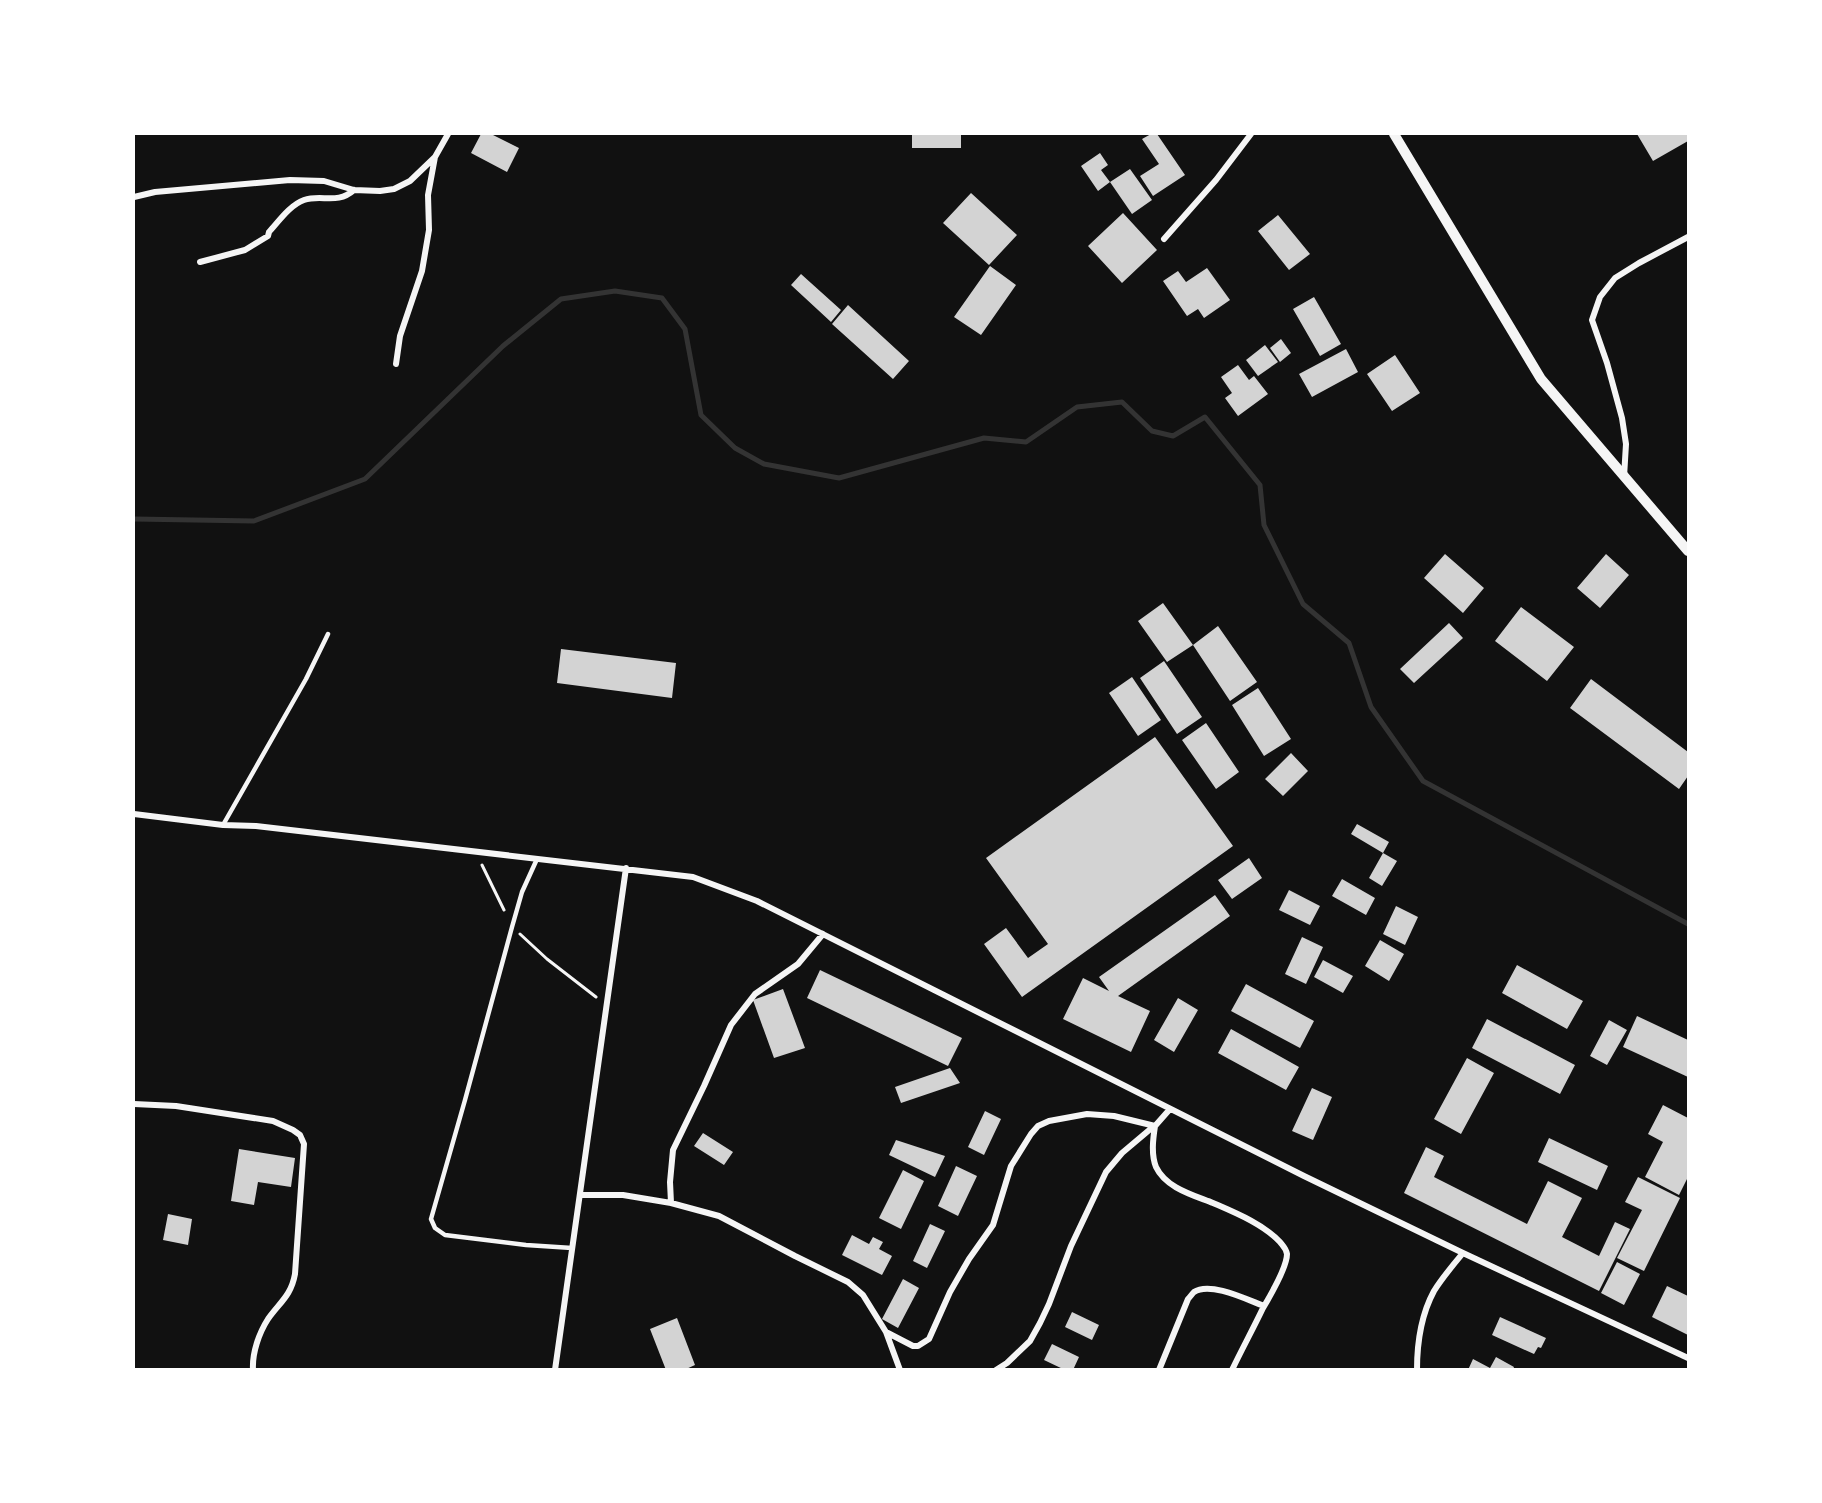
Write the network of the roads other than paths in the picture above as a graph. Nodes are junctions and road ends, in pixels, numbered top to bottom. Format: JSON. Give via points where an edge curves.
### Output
{"nodes":[{"id":1,"x":448,"y":134,"type":"edge"},
{"id":2,"x":1251,"y":134,"type":"edge"},
{"id":3,"x":1394,"y":134,"type":"edge"},
{"id":4,"x":435,"y":157,"type":"junction"},
{"id":5,"x":354,"y":190,"type":"junction"},
{"id":6,"x":134,"y":197,"type":"edge"},
{"id":7,"x":1689,"y":237,"type":"edge"},
{"id":8,"x":1164,"y":239,"type":"dead end"},
{"id":9,"x":200,"y":262,"type":"dead end"},
{"id":10,"x":396,"y":364,"type":"dead end"},
{"id":11,"x":1624,"y":477,"type":"junction"},
{"id":12,"x":1689,"y":551,"type":"edge"},
{"id":13,"x":328,"y":634,"type":"dead end"},
{"id":14,"x":134,"y":814,"type":"edge"},
{"id":15,"x":223,"y":825,"type":"junction"},
{"id":16,"x":537,"y":859,"type":"junction"},
{"id":17,"x":626,"y":868,"type":"junction"},
{"id":18,"x":823,"y":934,"type":"junction"},
{"id":19,"x":134,"y":1104,"type":"edge"},
{"id":20,"x":1170,"y":1109,"type":"junction"},
{"id":21,"x":1155,"y":1126,"type":"junction"},
{"id":22,"x":579,"y":1195,"type":"junction"},
{"id":23,"x":671,"y":1203,"type":"junction"},
{"id":24,"x":572,"y":1248,"type":"junction"},
{"id":25,"x":1463,"y":1253,"type":"junction"},
{"id":26,"x":1264,"y":1306,"type":"junction"},
{"id":27,"x":886,"y":1332,"type":"junction"},
{"id":28,"x":1689,"y":1358,"type":"edge"},
{"id":29,"x":253,"y":1370,"type":"edge"},
{"id":30,"x":555,"y":1370,"type":"edge"},
{"id":31,"x":900,"y":1370,"type":"edge"},
{"id":32,"x":996,"y":1370,"type":"edge"},
{"id":33,"x":1159,"y":1370,"type":"edge"},
{"id":34,"x":1232,"y":1370,"type":"edge"},
{"id":35,"x":1417,"y":1370,"type":"edge"}],
"edges":[{"from":1,"to":4,"type":"street"},
{"from":2,"to":8,"type":"street"},
{"from":3,"to":11,"type":"street","via":[[1541,379]]},
{"from":4,"to":5,"type":"street","via":[[410,181],[394,189]]},
{"from":4,"to":10,"type":"street","via":[[422,271],[400,336]]},
{"from":5,"to":6,"type":"street","via":[[324,181],[290,180]]},
{"from":5,"to":9,"type":"street","via":[[342,198],[305,199],[260,241],[245,250]]},
{"from":7,"to":11,"type":"street","via":[[1615,278],[1600,297],[1592,320],[1622,418],[1626,444]]},
{"from":11,"to":12,"type":"street"},
{"from":13,"to":15,"type":"lane"},
{"from":14,"to":15,"type":"street"},
{"from":15,"to":16,"type":"street"},
{"from":16,"to":17,"type":"street"},
{"from":16,"to":24,"type":"lane","via":[[522,892],[431,1219],[445,1235]]},
{"from":17,"to":18,"type":"street","via":[[693,877],[757,901]]},
{"from":17,"to":22,"type":"street"},
{"from":18,"to":20,"type":"street"},
{"from":18,"to":23,"type":"street","via":[[798,964],[755,994],[731,1025],[673,1150]]},
{"from":19,"to":29,"type":"street","via":[[176,1106],[273,1121],[300,1135],[304,1144],[293,1287],[259,1337],[252,1358]]},
{"from":20,"to":21,"type":"street"},
{"from":20,"to":25,"type":"street"},
{"from":21,"to":26,"type":"street","via":[[1154,1158],[1162,1175],[1181,1191],[1263,1228],[1286,1249],[1285,1262]]},
{"from":21,"to":27,"type":"street","via":[[1087,1114],[1038,1126],[1011,1167],[993,1225],[969,1259],[929,1339],[913,1346]]},
{"from":21,"to":32,"type":"street","via":[[1106,1172],[1040,1323],[1030,1341]]},
{"from":22,"to":23,"type":"street","via":[[623,1194]]},
{"from":22,"to":24,"type":"street"},
{"from":23,"to":27,"type":"street","via":[[719,1216],[848,1282],[863,1295]]},
{"from":24,"to":30,"type":"street"},
{"from":25,"to":28,"type":"street"},
{"from":25,"to":35,"type":"street","via":[[1424,1312]]},
{"from":26,"to":33,"type":"street","via":[[1225,1291],[1195,1291],[1188,1299]]},
{"from":26,"to":34,"type":"street"},
{"from":27,"to":31,"type":"street"}]}
